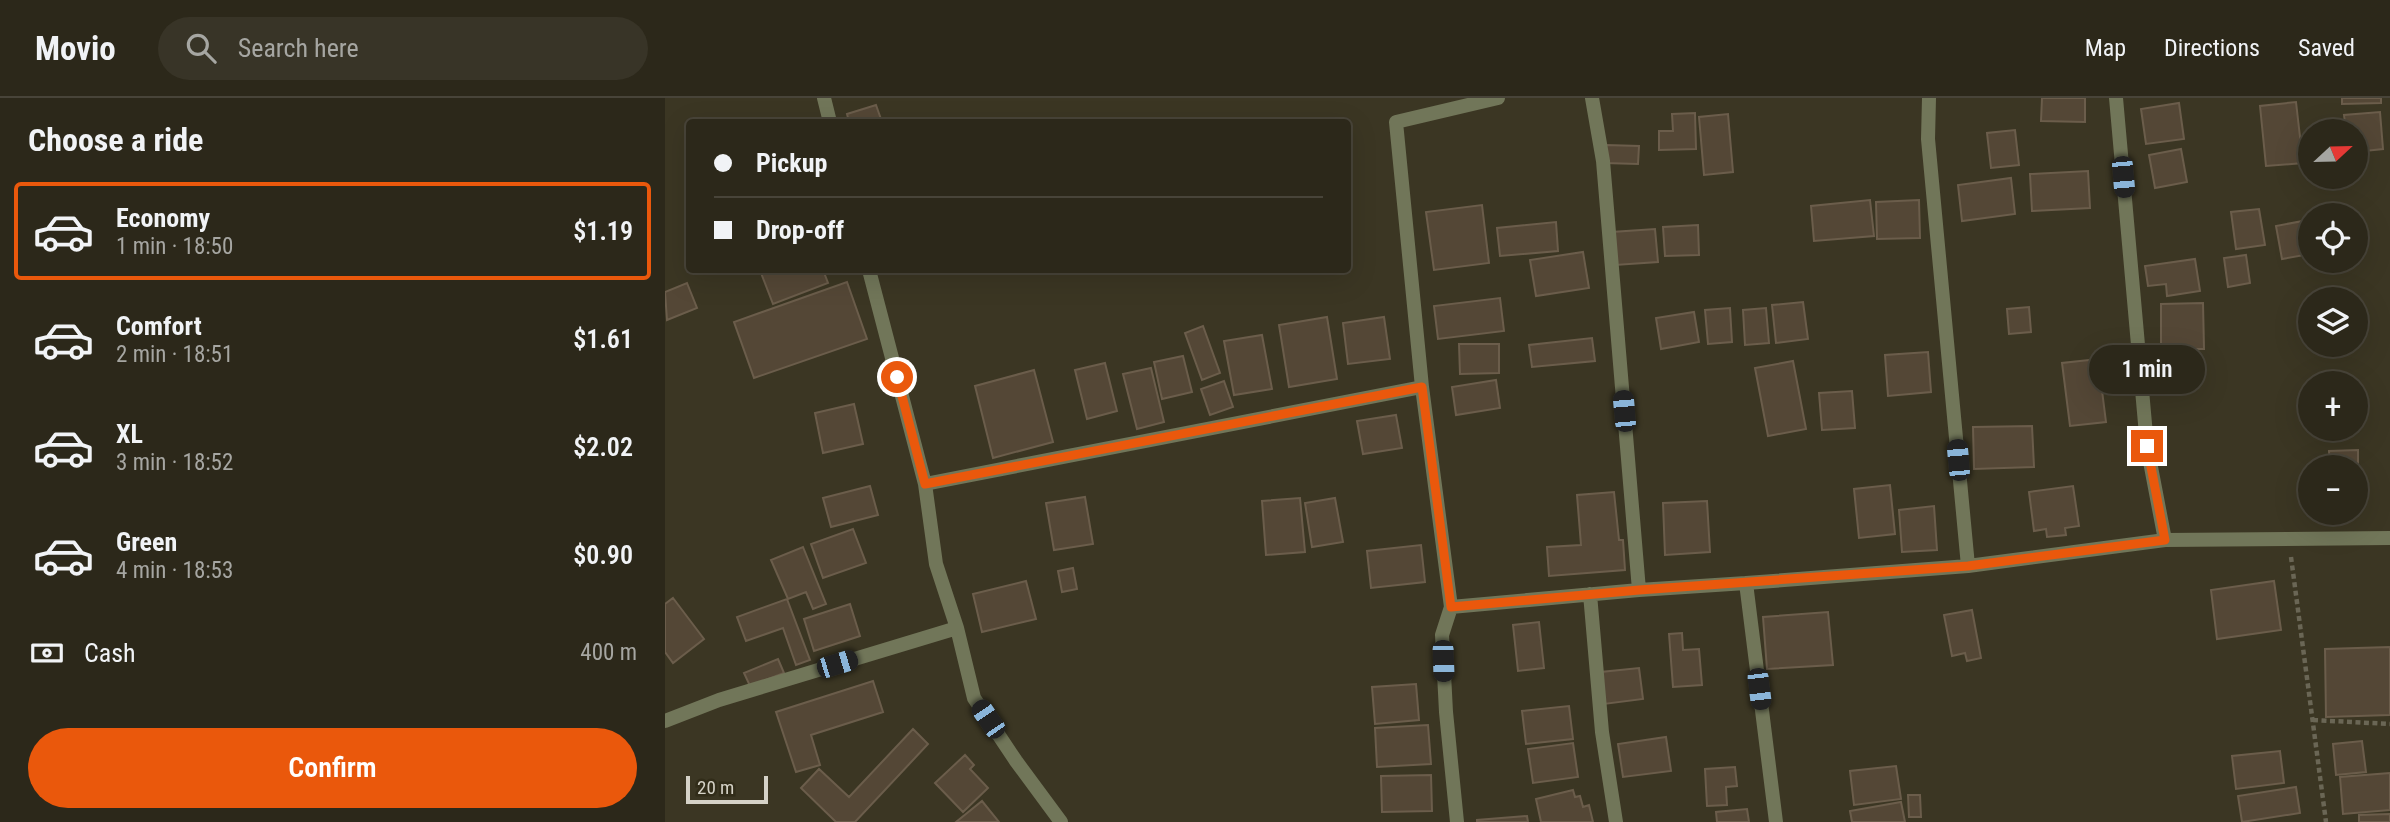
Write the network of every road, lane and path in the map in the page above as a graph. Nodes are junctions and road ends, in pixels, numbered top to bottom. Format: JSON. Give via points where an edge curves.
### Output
{"nodes":[{"id":1,"x":824,"y":98,"type":"edge"},
{"id":2,"x":1498,"y":98,"type":"edge"},
{"id":3,"x":1592,"y":98,"type":"edge"},
{"id":4,"x":1929,"y":98,"type":"edge"},
{"id":5,"x":2116,"y":98,"type":"edge"},
{"id":6,"x":829,"y":119,"type":"edge"},
{"id":7,"x":870,"y":273,"type":"edge"},
{"id":8,"x":1422,"y":387,"type":"junction"},
{"id":9,"x":925,"y":484,"type":"junction"},
{"id":10,"x":2390,"y":538,"type":"edge"},
{"id":11,"x":2289,"y":539,"type":"junction"},
{"id":12,"x":2165,"y":540,"type":"junction"},
{"id":13,"x":1968,"y":566,"type":"junction"},
{"id":14,"x":1746,"y":583,"type":"junction"},
{"id":15,"x":1639,"y":590,"type":"junction"},
{"id":16,"x":1590,"y":594,"type":"junction"},
{"id":17,"x":1451,"y":607,"type":"junction"},
{"id":18,"x":957,"y":628,"type":"junction"},
{"id":19,"x":2313,"y":720,"type":"junction"},
{"id":20,"x":665,"y":721,"type":"edge"},
{"id":21,"x":2390,"y":724,"type":"edge"},
{"id":22,"x":1061,"y":822,"type":"edge"},
{"id":23,"x":1457,"y":822,"type":"edge"},
{"id":24,"x":1616,"y":822,"type":"edge"},
{"id":25,"x":1776,"y":822,"type":"edge"},
{"id":26,"x":2326,"y":822,"type":"edge"}],
"edges":[{"from":1,"to":6,"type":"street"},
{"from":2,"to":8,"type":"street","via":[[1395,122]]},
{"from":3,"to":15,"type":"street","via":[[1603,161]]},
{"from":4,"to":13,"type":"street","via":[[1928,139]]},
{"from":5,"to":12,"type":"street","via":[[2147,446]]},
{"from":7,"to":9,"type":"street"},
{"from":8,"to":9,"type":"street"},
{"from":8,"to":17,"type":"street"},
{"from":9,"to":18,"type":"street","via":[[936,564]]},
{"from":10,"to":11,"type":"street"},
{"from":11,"to":12,"type":"street"},
{"from":11,"to":19,"type":"path"},
{"from":12,"to":13,"type":"street"},
{"from":13,"to":14,"type":"street"},
{"from":14,"to":15,"type":"street"},
{"from":14,"to":25,"type":"street"},
{"from":15,"to":16,"type":"street"},
{"from":16,"to":17,"type":"street"},
{"from":16,"to":24,"type":"street","via":[[1602,732]]},
{"from":17,"to":23,"type":"street","via":[[1442,635]]},
{"from":18,"to":20,"type":"street","via":[[719,700]]},
{"from":18,"to":22,"type":"street","via":[[974,698]]},
{"from":19,"to":21,"type":"path"},
{"from":19,"to":26,"type":"path"}]}
